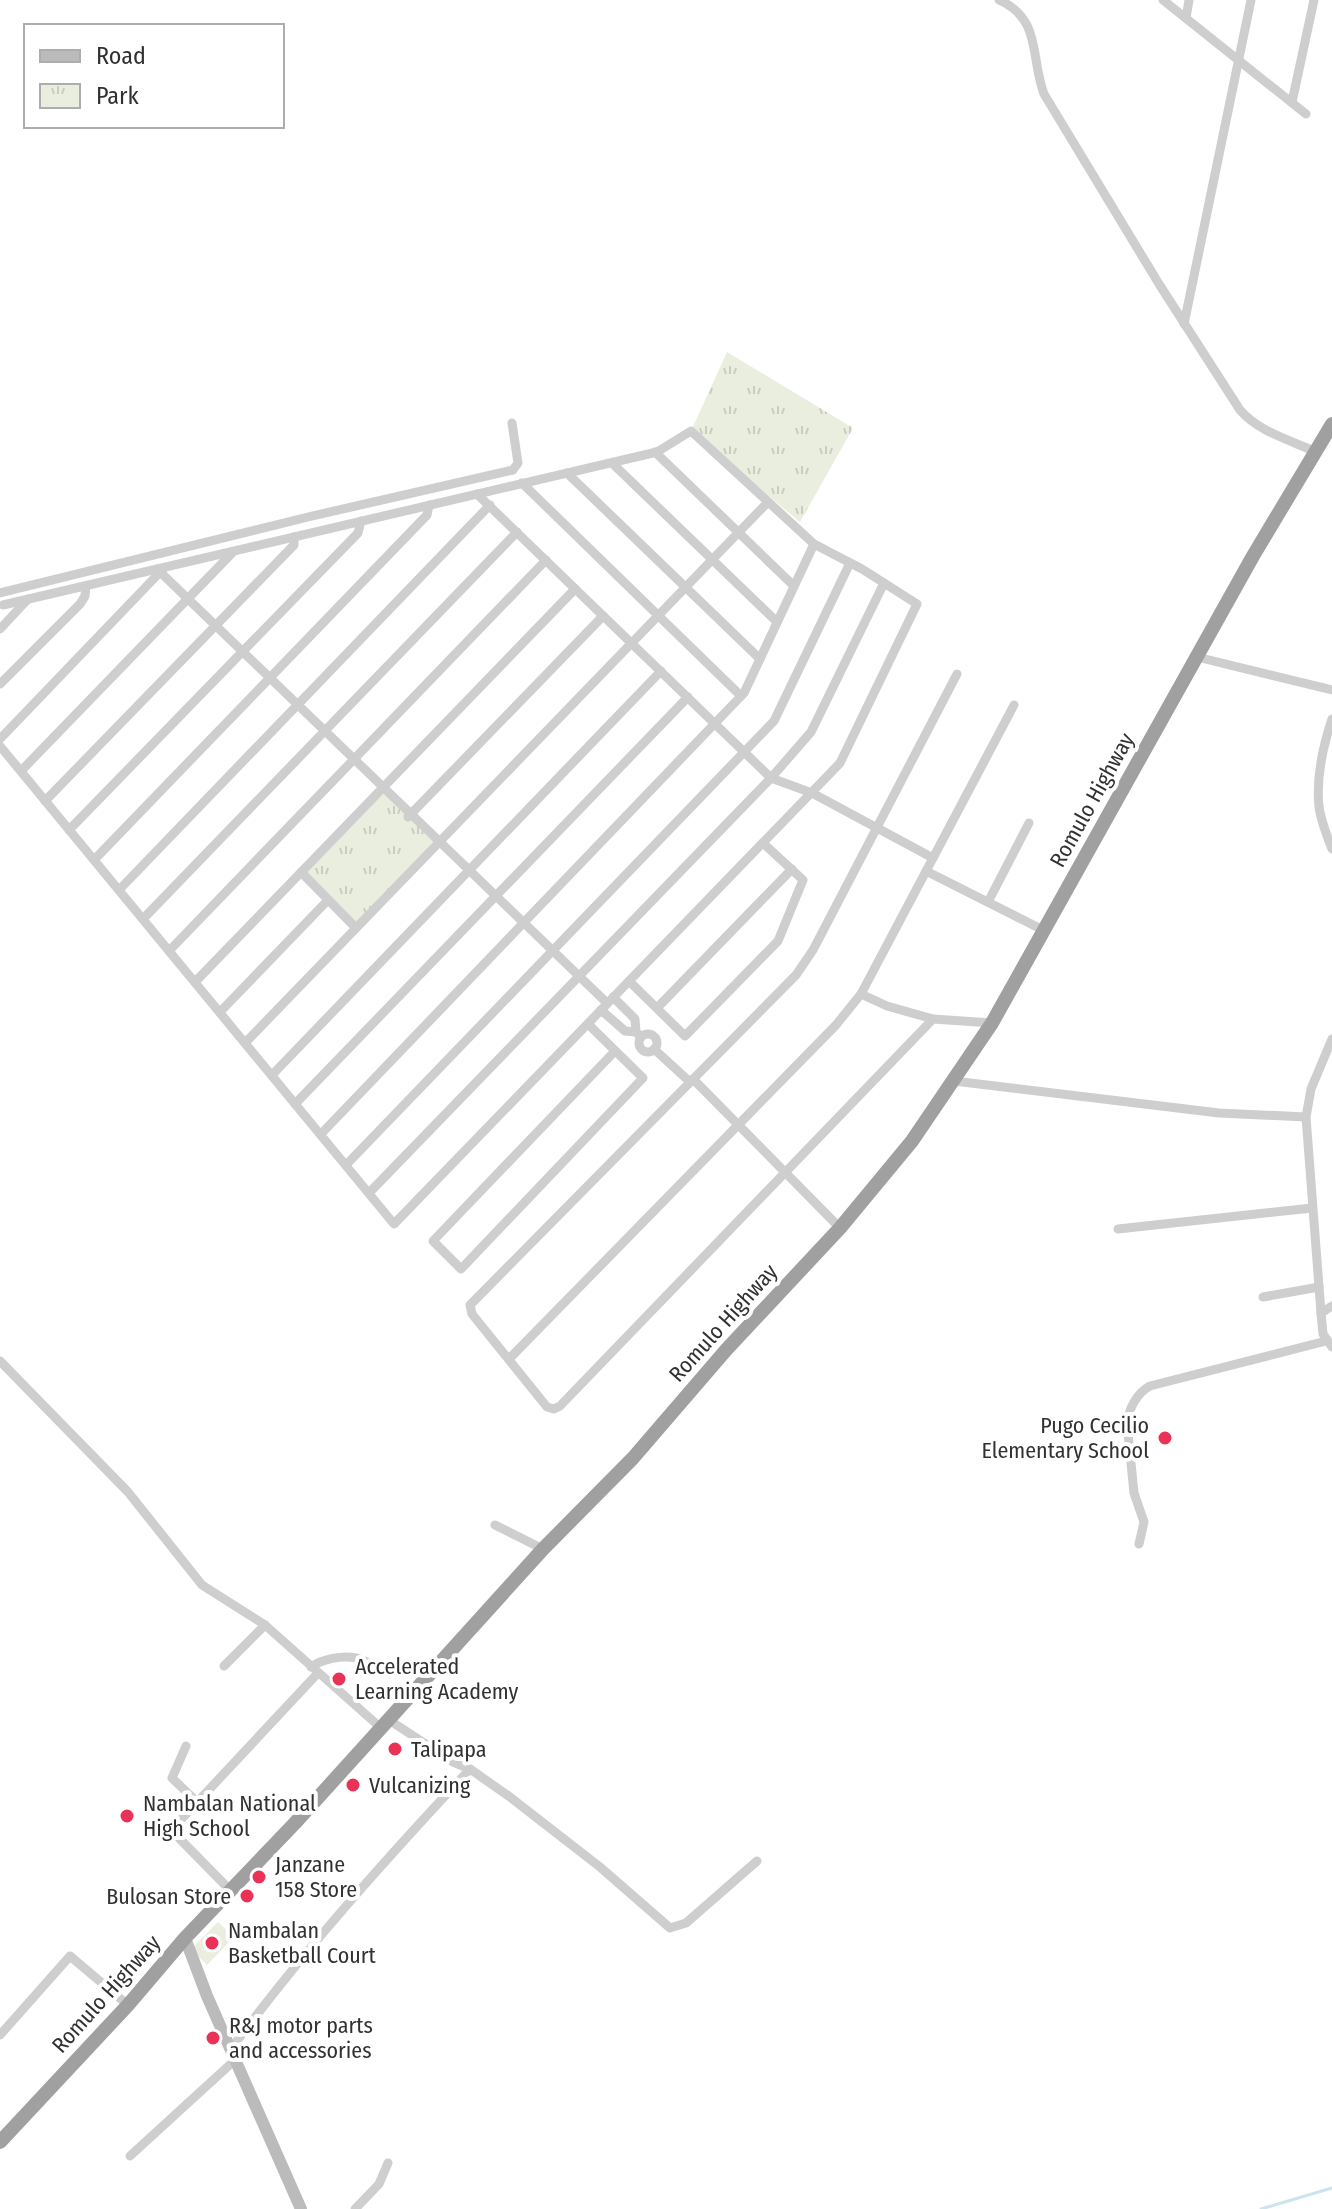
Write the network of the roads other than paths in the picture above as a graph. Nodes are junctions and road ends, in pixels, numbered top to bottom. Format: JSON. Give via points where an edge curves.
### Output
{"nodes":[{"id":1,"x":999,"y":0,"type":"edge"},
{"id":2,"x":1163,"y":0,"type":"edge"},
{"id":3,"x":1189,"y":0,"type":"edge"},
{"id":4,"x":1251,"y":0,"type":"edge"},
{"id":5,"x":1314,"y":0,"type":"edge"},
{"id":6,"x":1186,"y":18,"type":"junction"},
{"id":7,"x":1239,"y":58,"type":"junction"},
{"id":8,"x":1292,"y":102,"type":"junction"},
{"id":9,"x":1306,"y":114,"type":"dead end"},
{"id":10,"x":1184,"y":324,"type":"junction"},
{"id":11,"x":512,"y":423,"type":"dead end"},
{"id":12,"x":1332,"y":424,"type":"edge"},
{"id":13,"x":655,"y":452,"type":"junction"},
{"id":14,"x":1316,"y":452,"type":"junction"},
{"id":15,"x":612,"y":463,"type":"junction"},
{"id":16,"x":567,"y":473,"type":"junction"},
{"id":17,"x":522,"y":483,"type":"junction"},
{"id":18,"x":477,"y":494,"type":"junction"},
{"id":19,"x":768,"y":502,"type":"junction"},
{"id":20,"x":429,"y":505,"type":"junction"},
{"id":21,"x":490,"y":505,"type":"junction"},
{"id":22,"x":361,"y":521,"type":"junction"},
{"id":23,"x":517,"y":532,"type":"junction"},
{"id":24,"x":738,"y":532,"type":"junction"},
{"id":25,"x":294,"y":537,"type":"junction"},
{"id":26,"x":814,"y":544,"type":"junction"},
{"id":27,"x":234,"y":551,"type":"junction"},
{"id":28,"x":546,"y":560,"type":"junction"},
{"id":29,"x":712,"y":560,"type":"junction"},
{"id":30,"x":850,"y":563,"type":"junction"},
{"id":31,"x":161,"y":569,"type":"junction"},
{"id":32,"x":884,"y":583,"type":"junction"},
{"id":33,"x":86,"y":586,"type":"junction"},
{"id":34,"x":794,"y":586,"type":"junction"},
{"id":35,"x":685,"y":587,"type":"junction"},
{"id":36,"x":575,"y":589,"type":"junction"},
{"id":37,"x":0,"y":593,"type":"edge"},
{"id":38,"x":28,"y":599,"type":"junction"},
{"id":39,"x":188,"y":599,"type":"junction"},
{"id":40,"x":3,"y":605,"type":"dead end"},
{"id":41,"x":658,"y":615,"type":"junction"},
{"id":42,"x":603,"y":616,"type":"junction"},
{"id":43,"x":777,"y":622,"type":"junction"},
{"id":44,"x":216,"y":625,"type":"junction"},
{"id":45,"x":0,"y":629,"type":"edge"},
{"id":46,"x":631,"y":643,"type":"junction"},
{"id":47,"x":243,"y":651,"type":"junction"},
{"id":48,"x":1197,"y":657,"type":"junction"},
{"id":49,"x":760,"y":659,"type":"junction"},
{"id":50,"x":661,"y":671,"type":"junction"},
{"id":51,"x":957,"y":674,"type":"dead end"},
{"id":52,"x":270,"y":677,"type":"junction"},
{"id":53,"x":0,"y":684,"type":"edge"},
{"id":54,"x":1332,"y":690,"type":"edge"},
{"id":55,"x":741,"y":696,"type":"junction"},
{"id":56,"x":688,"y":697,"type":"junction"},
{"id":57,"x":298,"y":704,"type":"junction"},
{"id":58,"x":1014,"y":705,"type":"dead end"},
{"id":59,"x":1332,"y":719,"type":"edge"},
{"id":60,"x":716,"y":724,"type":"junction"},
{"id":61,"x":325,"y":731,"type":"junction"},
{"id":62,"x":0,"y":739,"type":"edge"},
{"id":63,"x":0,"y":746,"type":"edge"},
{"id":64,"x":744,"y":752,"type":"junction"},
{"id":65,"x":354,"y":759,"type":"junction"},
{"id":66,"x":1327,"y":763,"type":"edge"},
{"id":67,"x":21,"y":771,"type":"junction"},
{"id":68,"x":771,"y":778,"type":"junction"},
{"id":69,"x":383,"y":787,"type":"junction"},
{"id":70,"x":812,"y":793,"type":"junction"},
{"id":71,"x":45,"y":801,"type":"junction"},
{"id":72,"x":409,"y":816,"type":"junction"},
{"id":73,"x":1029,"y":823,"type":"dead end"},
{"id":74,"x":875,"y":828,"type":"junction"},
{"id":75,"x":69,"y":830,"type":"junction"},
{"id":76,"x":440,"y":842,"type":"junction"},
{"id":77,"x":763,"y":843,"type":"junction"},
{"id":78,"x":1332,"y":849,"type":"edge"},
{"id":79,"x":933,"y":858,"type":"junction"},
{"id":80,"x":94,"y":860,"type":"junction"},
{"id":81,"x":792,"y":869,"type":"junction"},
{"id":82,"x":469,"y":870,"type":"junction"},
{"id":83,"x":926,"y":871,"type":"junction"},
{"id":84,"x":301,"y":872,"type":"junction"},
{"id":85,"x":119,"y":890,"type":"junction"},
{"id":86,"x":496,"y":896,"type":"junction"},
{"id":87,"x":328,"y":900,"type":"junction"},
{"id":88,"x":988,"y":902,"type":"junction"},
{"id":89,"x":143,"y":919,"type":"junction"},
{"id":90,"x":524,"y":923,"type":"junction"},
{"id":91,"x":356,"y":928,"type":"junction"},
{"id":92,"x":1045,"y":931,"type":"junction"},
{"id":93,"x":552,"y":950,"type":"junction"},
{"id":94,"x":169,"y":951,"type":"junction"},
{"id":95,"x":579,"y":976,"type":"junction"},
{"id":96,"x":629,"y":981,"type":"junction"},
{"id":97,"x":195,"y":982,"type":"junction"},
{"id":98,"x":861,"y":994,"type":"junction"},
{"id":99,"x":607,"y":1003,"type":"junction"},
{"id":100,"x":657,"y":1008,"type":"junction"},
{"id":101,"x":220,"y":1012,"type":"junction"},
{"id":102,"x":933,"y":1019,"type":"junction"},
{"id":103,"x":992,"y":1023,"type":"junction"},
{"id":104,"x":588,"y":1024,"type":"junction"},
{"id":105,"x":638,"y":1034,"type":"junction"},
{"id":106,"x":1332,"y":1039,"type":"edge"},
{"id":107,"x":245,"y":1043,"type":"junction"},
{"id":108,"x":615,"y":1051,"type":"junction"},
{"id":109,"x":272,"y":1075,"type":"junction"},
{"id":110,"x":691,"y":1081,"type":"junction"},
{"id":111,"x":954,"y":1081,"type":"junction"},
{"id":112,"x":295,"y":1104,"type":"junction"},
{"id":113,"x":1306,"y":1117,"type":"junction"},
{"id":114,"x":738,"y":1125,"type":"junction"},
{"id":115,"x":321,"y":1134,"type":"junction"},
{"id":116,"x":346,"y":1165,"type":"junction"},
{"id":117,"x":786,"y":1174,"type":"junction"},
{"id":118,"x":369,"y":1193,"type":"junction"},
{"id":119,"x":1312,"y":1208,"type":"junction"},
{"id":120,"x":840,"y":1228,"type":"junction"},
{"id":121,"x":1118,"y":1229,"type":"dead end"},
{"id":122,"x":1319,"y":1287,"type":"junction"},
{"id":123,"x":1263,"y":1297,"type":"dead end"},
{"id":124,"x":1332,"y":1306,"type":"edge"},
{"id":125,"x":1321,"y":1313,"type":"junction"},
{"id":126,"x":1329,"y":1344,"type":"edge"},
{"id":127,"x":509,"y":1359,"type":"junction"},
{"id":128,"x":0,"y":1361,"type":"edge"},
{"id":129,"x":495,"y":1525,"type":"dead end"},
{"id":130,"x":1139,"y":1544,"type":"dead end"},
{"id":131,"x":543,"y":1549,"type":"junction"},
{"id":132,"x":265,"y":1625,"type":"junction"},
{"id":133,"x":224,"y":1666,"type":"dead end"},
{"id":134,"x":381,"y":1666,"type":"dead end"},
{"id":135,"x":314,"y":1670,"type":"junction"},
{"id":136,"x":385,"y":1724,"type":"junction"},
{"id":137,"x":186,"y":1746,"type":"dead end"},
{"id":138,"x":470,"y":1769,"type":"junction"},
{"id":139,"x":197,"y":1802,"type":"junction"},
{"id":140,"x":757,"y":1861,"type":"dead end"},
{"id":141,"x":230,"y":1890,"type":"junction"},
{"id":142,"x":185,"y":1938,"type":"junction"},
{"id":143,"x":128,"y":2005,"type":"junction"},
{"id":144,"x":0,"y":2035,"type":"edge"},
{"id":145,"x":233,"y":2055,"type":"junction"},
{"id":146,"x":0,"y":2142,"type":"edge"},
{"id":147,"x":130,"y":2156,"type":"dead end"},
{"id":148,"x":388,"y":2163,"type":"dead end"},
{"id":149,"x":301,"y":2209,"type":"edge"},
{"id":150,"x":355,"y":2209,"type":"edge"}],
"edges":[{"from":1,"to":10,"type":"street","via":[[1024,16],[1044,94]]},
{"from":2,"to":6,"type":"street"},
{"from":3,"to":6,"type":"street"},
{"from":4,"to":7,"type":"street"},
{"from":5,"to":8,"type":"street"},
{"from":6,"to":7,"type":"street"},
{"from":7,"to":8,"type":"street"},
{"from":7,"to":10,"type":"street"},
{"from":8,"to":9,"type":"street"},
{"from":10,"to":14,"type":"street","via":[[1249,420]]},
{"from":11,"to":37,"type":"street","via":[[518,463],[513,470]]},
{"from":12,"to":14,"type":"highway","name":"Romulo Highway"},
{"from":13,"to":15,"type":"street"},
{"from":13,"to":19,"type":"street","via":[[691,431]]},
{"from":13,"to":24,"type":"street"},
{"from":14,"to":48,"type":"highway","name":"Romulo Highway"},
{"from":15,"to":16,"type":"street"},
{"from":15,"to":29,"type":"street"},
{"from":16,"to":17,"type":"street"},
{"from":16,"to":35,"type":"street"},
{"from":17,"to":18,"type":"street"},
{"from":17,"to":41,"type":"street"},
{"from":18,"to":20,"type":"street"},
{"from":18,"to":21,"type":"street"},
{"from":19,"to":24,"type":"street"},
{"from":19,"to":26,"type":"street"},
{"from":20,"to":22,"type":"street"},
{"from":20,"to":52,"type":"street","via":[[427,515]]},
{"from":21,"to":23,"type":"street"},
{"from":21,"to":57,"type":"street"},
{"from":22,"to":25,"type":"street"},
{"from":22,"to":47,"type":"street","via":[[358,533]]},
{"from":23,"to":28,"type":"street"},
{"from":23,"to":61,"type":"street"},
{"from":24,"to":29,"type":"street"},
{"from":24,"to":34,"type":"street"},
{"from":25,"to":27,"type":"street"},
{"from":25,"to":44,"type":"street","via":[[294,545]]},
{"from":26,"to":30,"type":"street"},
{"from":26,"to":34,"type":"street"},
{"from":27,"to":31,"type":"street"},
{"from":27,"to":39,"type":"street"},
{"from":28,"to":36,"type":"street"},
{"from":28,"to":65,"type":"street"},
{"from":29,"to":35,"type":"street"},
{"from":29,"to":43,"type":"street"},
{"from":30,"to":32,"type":"street"},
{"from":30,"to":64,"type":"street","via":[[774,721]]},
{"from":31,"to":33,"type":"street"},
{"from":31,"to":39,"type":"street"},
{"from":31,"to":62,"type":"street"},
{"from":32,"to":68,"type":"street","via":[[811,732]]},
{"from":32,"to":70,"type":"street","via":[[917,604],[844,756]]},
{"from":33,"to":38,"type":"street"},
{"from":33,"to":53,"type":"street","via":[[80,604]]},
{"from":34,"to":43,"type":"street"},
{"from":35,"to":41,"type":"street"},
{"from":35,"to":49,"type":"street"},
{"from":36,"to":42,"type":"street"},
{"from":36,"to":69,"type":"street"},
{"from":38,"to":40,"type":"street"},
{"from":38,"to":45,"type":"street"},
{"from":39,"to":44,"type":"street"},
{"from":39,"to":67,"type":"street"},
{"from":41,"to":46,"type":"street"},
{"from":41,"to":55,"type":"street"},
{"from":42,"to":46,"type":"street"},
{"from":42,"to":72,"type":"street"},
{"from":43,"to":49,"type":"street"},
{"from":44,"to":47,"type":"street"},
{"from":44,"to":71,"type":"street"},
{"from":46,"to":50,"type":"street"},
{"from":46,"to":76,"type":"street"},
{"from":47,"to":52,"type":"street"},
{"from":47,"to":75,"type":"street"},
{"from":48,"to":54,"type":"street"},
{"from":48,"to":92,"type":"highway","name":"Romulo Highway"},
{"from":49,"to":55,"type":"street"},
{"from":50,"to":56,"type":"street"},
{"from":50,"to":82,"type":"street"},
{"from":51,"to":74,"type":"street"},
{"from":52,"to":57,"type":"street"},
{"from":52,"to":80,"type":"street"},
{"from":55,"to":60,"type":"street"},
{"from":56,"to":60,"type":"street"},
{"from":56,"to":86,"type":"street"},
{"from":57,"to":61,"type":"street"},
{"from":57,"to":85,"type":"street"},
{"from":58,"to":79,"type":"street"},
{"from":59,"to":66,"type":"street"},
{"from":60,"to":64,"type":"street"},
{"from":60,"to":90,"type":"street"},
{"from":61,"to":65,"type":"street"},
{"from":61,"to":89,"type":"street"},
{"from":63,"to":67,"type":"street"},
{"from":64,"to":68,"type":"street"},
{"from":64,"to":93,"type":"street"},
{"from":65,"to":69,"type":"street"},
{"from":65,"to":94,"type":"street"},
{"from":66,"to":78,"type":"street","via":[[1319,805]]},
{"from":67,"to":71,"type":"street"},
{"from":68,"to":70,"type":"street"},
{"from":68,"to":95,"type":"street"},
{"from":69,"to":72,"type":"street"},
{"from":69,"to":84,"type":"street"},
{"from":70,"to":74,"type":"street"},
{"from":70,"to":77,"type":"street"},
{"from":71,"to":75,"type":"street"},
{"from":72,"to":76,"type":"street"},
{"from":73,"to":88,"type":"street"},
{"from":74,"to":79,"type":"street"},
{"from":74,"to":110,"type":"street","via":[[806,961]]},
{"from":75,"to":80,"type":"street"},
{"from":76,"to":82,"type":"street"},
{"from":76,"to":91,"type":"street"},
{"from":77,"to":81,"type":"street"},
{"from":77,"to":96,"type":"street"},
{"from":79,"to":83,"type":"street"},
{"from":80,"to":85,"type":"street"},
{"from":81,"to":100,"type":"street"},
{"from":81,"to":100,"type":"street","via":[[803,880],[778,941],[685,1036]]},
{"from":82,"to":86,"type":"street"},
{"from":82,"to":109,"type":"street"},
{"from":83,"to":88,"type":"street"},
{"from":83,"to":98,"type":"street"},
{"from":84,"to":87,"type":"street"},
{"from":84,"to":97,"type":"street"},
{"from":85,"to":89,"type":"street"},
{"from":86,"to":90,"type":"street"},
{"from":86,"to":112,"type":"street"},
{"from":87,"to":91,"type":"street"},
{"from":87,"to":101,"type":"street"},
{"from":88,"to":92,"type":"street"},
{"from":89,"to":94,"type":"street"},
{"from":90,"to":93,"type":"street"},
{"from":90,"to":115,"type":"street"},
{"from":91,"to":107,"type":"street"},
{"from":92,"to":103,"type":"highway","name":"Romulo Highway"},
{"from":93,"to":95,"type":"street"},
{"from":93,"to":116,"type":"street"},
{"from":94,"to":97,"type":"street"},
{"from":95,"to":99,"type":"street"},
{"from":95,"to":118,"type":"street"},
{"from":96,"to":99,"type":"street"},
{"from":96,"to":100,"type":"street"},
{"from":97,"to":101,"type":"street"},
{"from":98,"to":102,"type":"street"},
{"from":98,"to":114,"type":"street"},
{"from":99,"to":104,"type":"street"},
{"from":99,"to":105,"type":"street","via":[[625,1031]]},
{"from":99,"to":105,"type":"street","via":[[635,1019]]},
{"from":101,"to":107,"type":"street"},
{"from":102,"to":103,"type":"street"},
{"from":102,"to":117,"type":"street"},
{"from":103,"to":111,"type":"highway","name":"Romulo Highway"},
{"from":104,"to":108,"type":"street"},
{"from":104,"to":118,"type":"street","via":[[394,1224]]},
{"from":105,"to":110,"type":"street","via":[[654,1037],[654,1049]]},
{"from":106,"to":113,"type":"street","via":[[1311,1089]]},
{"from":107,"to":109,"type":"street"},
{"from":108,"to":108,"type":"street","via":[[643,1078],[461,1269],[433,1241]]},
{"from":109,"to":112,"type":"street"},
{"from":110,"to":114,"type":"street"},
{"from":110,"to":127,"type":"street","via":[[470,1305]]},
{"from":111,"to":113,"type":"street","via":[[1219,1113]]},
{"from":111,"to":120,"type":"highway","name":"Romulo Highway"},
{"from":112,"to":115,"type":"street"},
{"from":113,"to":119,"type":"street"},
{"from":114,"to":117,"type":"street"},
{"from":114,"to":127,"type":"street"},
{"from":115,"to":116,"type":"street"},
{"from":116,"to":118,"type":"street"},
{"from":117,"to":120,"type":"street"},
{"from":117,"to":127,"type":"street","via":[[556,1409],[547,1407]]},
{"from":119,"to":121,"type":"street"},
{"from":119,"to":122,"type":"street"},
{"from":120,"to":131,"type":"highway","name":"Romulo Highway","via":[[633,1458]]},
{"from":122,"to":123,"type":"street"},
{"from":122,"to":125,"type":"street"},
{"from":124,"to":125,"type":"street"},
{"from":125,"to":126,"type":"street"},
{"from":126,"to":130,"type":"street","via":[[1143,1390],[1127,1423],[1134,1493],[1144,1522]]},
{"from":128,"to":132,"type":"street","via":[[128,1492],[202,1585]]},
{"from":129,"to":131,"type":"street"},
{"from":131,"to":136,"type":"highway","name":"Romulo Highway"},
{"from":132,"to":133,"type":"street"},
{"from":132,"to":135,"type":"street"},
{"from":134,"to":135,"type":"street","via":[[353,1658],[328,1659]]},
{"from":135,"to":136,"type":"street"},
{"from":135,"to":139,"type":"street"},
{"from":136,"to":138,"type":"street"},
{"from":136,"to":141,"type":"highway","name":"Romulo Highway"},
{"from":137,"to":139,"type":"street","via":[[172,1778]]},
{"from":138,"to":140,"type":"street","via":[[600,1867],[670,1928],[686,1923]]},
{"from":138,"to":145,"type":"street","via":[[326,1930]]},
{"from":139,"to":141,"type":"street","via":[[174,1833]]},
{"from":141,"to":142,"type":"highway","name":"Romulo Highway"},
{"from":142,"to":143,"type":"highway","name":"Romulo Highway"},
{"from":142,"to":145,"type":"main road"},
{"from":143,"to":144,"type":"street","via":[[70,1956]]},
{"from":143,"to":146,"type":"highway","name":"Romulo Highway"},
{"from":145,"to":147,"type":"street"},
{"from":145,"to":149,"type":"main road"},
{"from":148,"to":150,"type":"street","via":[[379,2184]]}]}
